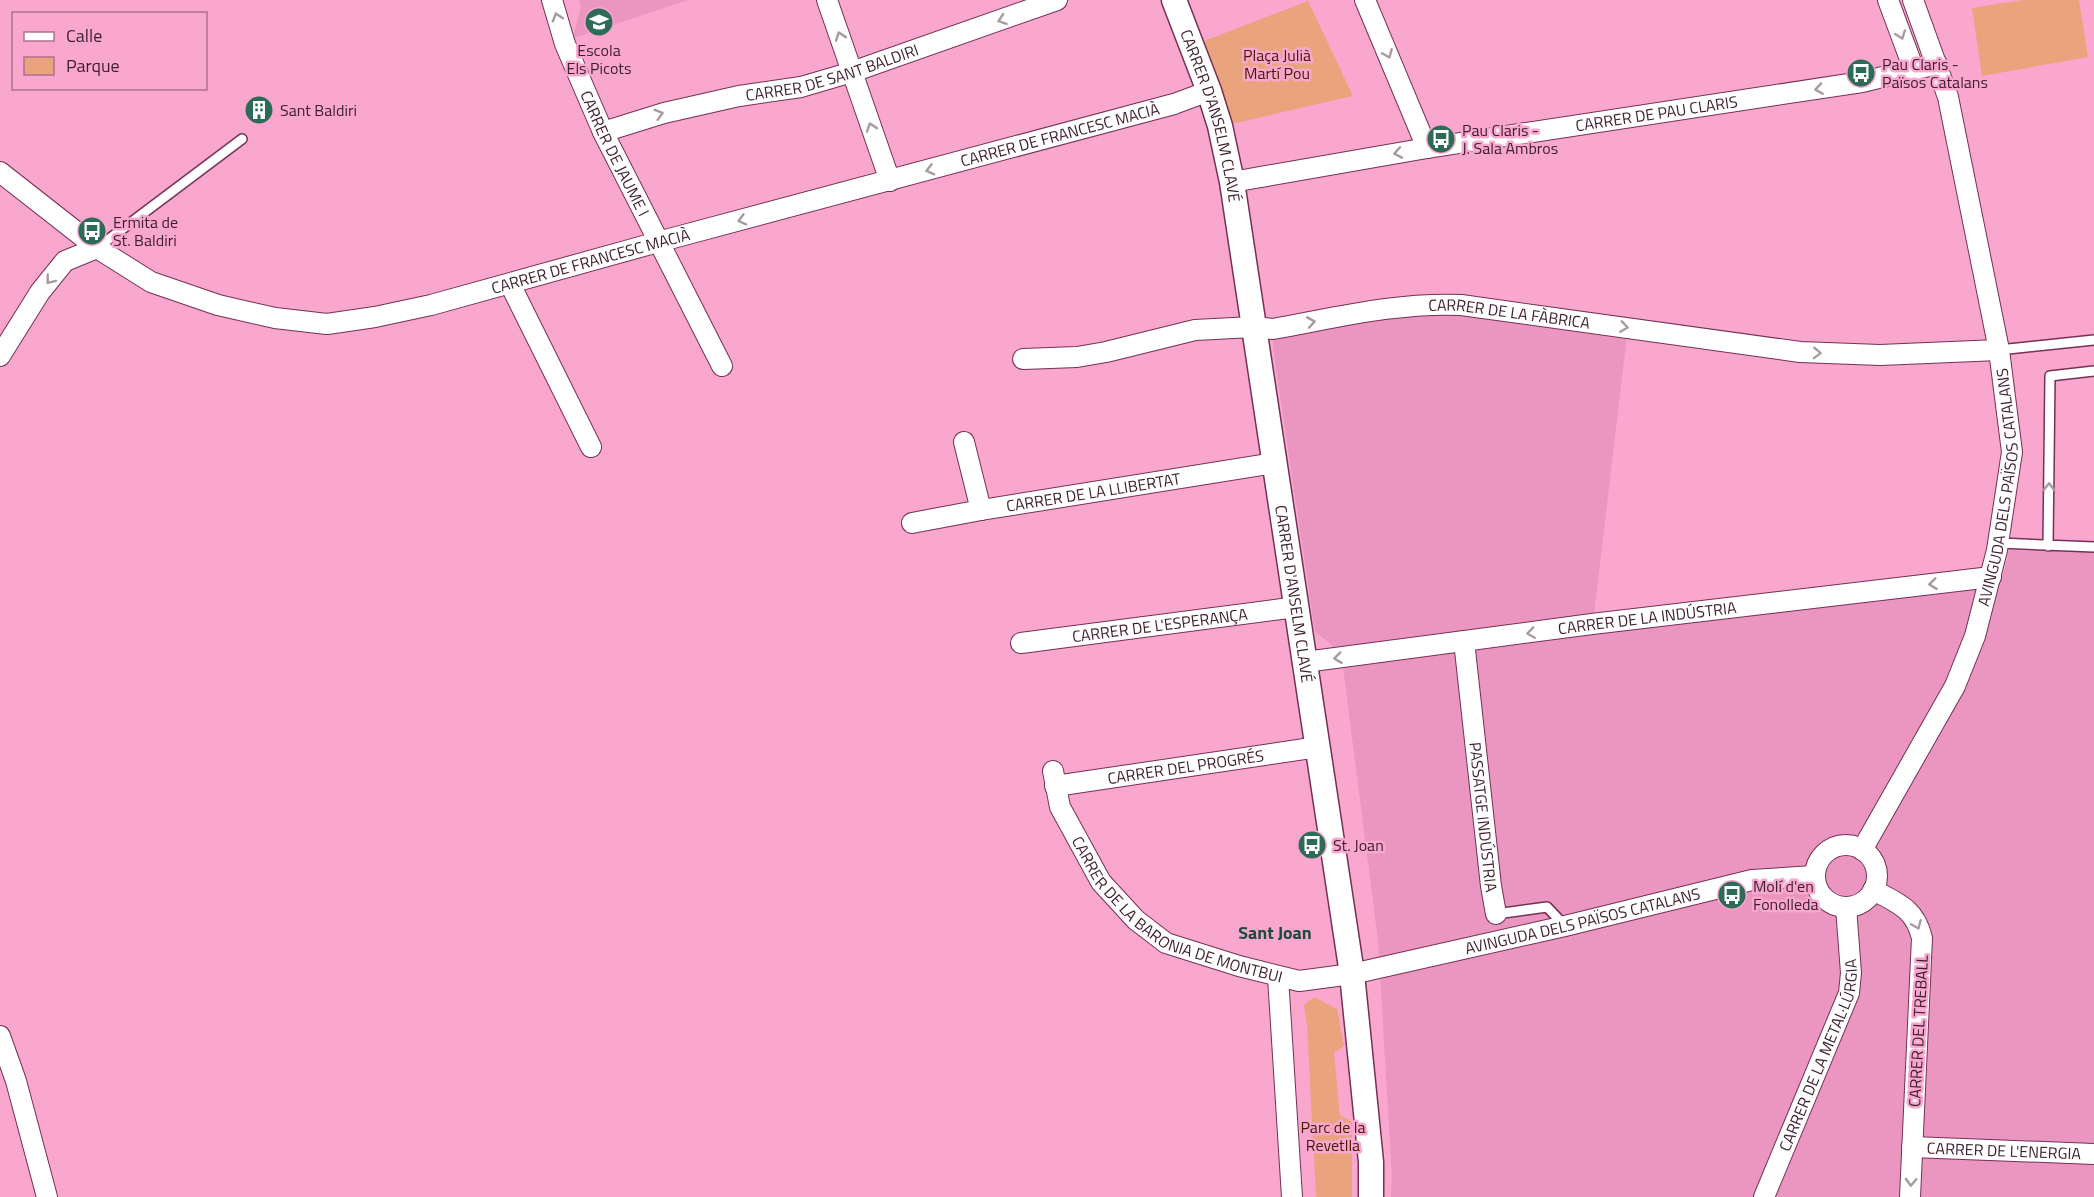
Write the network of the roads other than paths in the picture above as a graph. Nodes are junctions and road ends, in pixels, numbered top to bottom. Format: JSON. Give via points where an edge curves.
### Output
{"nodes":[{"id":1,"x":552,"y":0,"type":"edge"},
{"id":2,"x":827,"y":0,"type":"edge"},
{"id":3,"x":1057,"y":0,"type":"edge"},
{"id":4,"x":1174,"y":0,"type":"edge"},
{"id":5,"x":1365,"y":0,"type":"edge"},
{"id":6,"x":1888,"y":0,"type":"edge"},
{"id":7,"x":1913,"y":0,"type":"edge"},
{"id":8,"x":1924,"y":0,"type":"edge"},
{"id":9,"x":1937,"y":64,"type":"junction"},
{"id":10,"x":1914,"y":70,"type":"junction"},
{"id":11,"x":852,"y":72,"type":"junction"},
{"id":12,"x":1209,"y":91,"type":"junction"},
{"id":13,"x":603,"y":132,"type":"junction"},
{"id":14,"x":242,"y":139,"type":"dead end"},
{"id":15,"x":1427,"y":148,"type":"junction"},
{"id":16,"x":0,"y":172,"type":"edge"},
{"id":17,"x":890,"y":181,"type":"junction"},
{"id":18,"x":1232,"y":182,"type":"junction"},
{"id":19,"x":658,"y":242,"type":"junction"},
{"id":20,"x":97,"y":248,"type":"junction"},
{"id":21,"x":510,"y":284,"type":"junction"},
{"id":22,"x":1253,"y":327,"type":"junction"},
{"id":23,"x":2094,"y":340,"type":"edge"},
{"id":24,"x":2000,"y":350,"type":"junction"},
{"id":25,"x":0,"y":356,"type":"edge"},
{"id":26,"x":1023,"y":359,"type":"dead end"},
{"id":27,"x":722,"y":366,"type":"dead end"},
{"id":28,"x":2094,"y":371,"type":"edge"},
{"id":29,"x":964,"y":442,"type":"dead end"},
{"id":30,"x":591,"y":447,"type":"dead end"},
{"id":31,"x":1275,"y":463,"type":"junction"},
{"id":32,"x":981,"y":510,"type":"junction"},
{"id":33,"x":912,"y":523,"type":"dead end"},
{"id":34,"x":1999,"y":543,"type":"junction"},
{"id":35,"x":2048,"y":546,"type":"junction"},
{"id":36,"x":2094,"y":547,"type":"edge"},
{"id":37,"x":1991,"y":577,"type":"junction"},
{"id":38,"x":1297,"y":607,"type":"junction"},
{"id":39,"x":1464,"y":641,"type":"junction"},
{"id":40,"x":1021,"y":642,"type":"dead end"},
{"id":41,"x":1305,"y":662,"type":"junction"},
{"id":42,"x":1318,"y":747,"type":"junction"},
{"id":43,"x":1054,"y":779,"type":"joint"},
{"id":44,"x":1862,"y":850,"type":"junction"},
{"id":45,"x":1814,"y":876,"type":"junction"},
{"id":46,"x":1873,"y":890,"type":"junction"},
{"id":47,"x":1846,"y":907,"type":"junction"},
{"id":48,"x":1496,"y":914,"type":"joint"},
{"id":49,"x":1565,"y":926,"type":"junction"},
{"id":50,"x":1352,"y":974,"type":"junction"},
{"id":51,"x":1278,"y":977,"type":"junction"},
{"id":52,"x":0,"y":1036,"type":"edge"},
{"id":53,"x":1912,"y":1147,"type":"junction"},
{"id":54,"x":2094,"y":1154,"type":"edge"},
{"id":55,"x":47,"y":1197,"type":"edge"},
{"id":56,"x":1292,"y":1197,"type":"edge"},
{"id":57,"x":1371,"y":1197,"type":"edge"},
{"id":58,"x":1764,"y":1197,"type":"edge"},
{"id":59,"x":1910,"y":1197,"type":"edge"}],
"edges":[{"from":13,"to":1,"type":"street","name":"CARRER DE JAUME I","one_way":true,"via":[[565,44]]},
{"from":11,"to":2,"type":"street","one_way":true},
{"from":3,"to":11,"type":"street","name":"CARRER DE SANT BALDIRI","one_way":true},
{"from":4,"to":12,"type":"street","name":"CARRER D'ANSELM CLAVÉ"},
{"from":5,"to":15,"type":"street","one_way":true},
{"from":6,"to":10,"type":"street","one_way":true},
{"from":7,"to":9,"type":"street","name":"AVINGUDA DELS PAÏSOS CATALANS"},
{"from":8,"to":9,"type":"street","name":"AVINGUDA DELS PAÏSOS CATALANS","via":[[1937,39]]},
{"from":9,"to":10,"type":"street","name":"CARRER DE PAU CLARIS"},
{"from":9,"to":24,"type":"street","name":"AVINGUDA DELS PAÏSOS CATALANS","via":[[1948,96]]},
{"from":10,"to":15,"type":"street","name":"CARRER DE PAU CLARIS","one_way":true,"via":[[1862,82]]},
{"from":13,"to":11,"type":"street","name":"CARRER DE SANT BALDIRI","one_way":true,"via":[[664,112],[801,87]]},
{"from":17,"to":11,"type":"street","one_way":true},
{"from":12,"to":17,"type":"street","name":"CARRER DE FRANCESC MACIÀ","one_way":true,"via":[[1174,104]]},
{"from":12,"to":18,"type":"street","name":"CARRER D'ANSELM CLAVÉ"},
{"from":13,"to":19,"type":"street","name":"CARRER DE JAUME I"},
{"from":14,"to":20,"type":"lane"},
{"from":15,"to":18,"type":"street","name":"CARRER DE PAU CLARIS","one_way":true},
{"from":16,"to":20,"type":"street","name":"CARRER DE FRANCESC MACIÀ"},
{"from":17,"to":19,"type":"street","name":"CARRER DE FRANCESC MACIÀ","one_way":true},
{"from":18,"to":22,"type":"street","name":"CARRER D'ANSELM CLAVÉ"},
{"from":19,"to":21,"type":"street","name":"CARRER DE FRANCESC MACIÀ"},
{"from":19,"to":27,"type":"street","name":"CARRER DE JAUME I"},
{"from":20,"to":21,"type":"street","name":"CARRER DE FRANCESC MACIÀ","via":[[152,282],[218,305],[275,318],[327,324],[431,305]]},
{"from":20,"to":25,"type":"street","one_way":true,"via":[[65,261],[40,292]]},
{"from":21,"to":30,"type":"street"},
{"from":22,"to":24,"type":"street","name":"CARRER DE LA FÀBRICA","one_way":true,"via":[[1273,329],[1430,303],[1800,352],[1880,355]]},
{"from":22,"to":26,"type":"street","name":"CARRER DE LA FÀBRICA","via":[[1195,330],[1077,357]]},
{"from":22,"to":31,"type":"street","name":"CARRER D'ANSELM CLAVÉ"},
{"from":23,"to":24,"type":"lane"},
{"from":24,"to":34,"type":"street","name":"AVINGUDA DELS PAÏSOS CATALANS","via":[[2012,452]]},
{"from":35,"to":28,"type":"lane","one_way":true,"via":[[2050,376]]},
{"from":29,"to":32,"type":"street"},
{"from":31,"to":32,"type":"street","name":"CARRER DE LA LLIBERTAT"},
{"from":31,"to":38,"type":"street","name":"CARRER D'ANSELM CLAVÉ"},
{"from":32,"to":33,"type":"street","name":"CARRER DE LA LLIBERTAT"},
{"from":34,"to":35,"type":"lane"},
{"from":34,"to":37,"type":"street","name":"AVINGUDA DELS PAÏSOS CATALANS"},
{"from":35,"to":36,"type":"lane"},
{"from":37,"to":39,"type":"street","name":"CARRER DE LA INDÚSTRIA","one_way":true},
{"from":37,"to":44,"type":"street","name":"AVINGUDA DELS PAÏSOS CATALANS","via":[[1975,636],[1955,686]]},
{"from":38,"to":40,"type":"street","name":"CARRER DE L'ESPERANÇA"},
{"from":38,"to":41,"type":"street","name":"CARRER D'ANSELM CLAVÉ"},
{"from":39,"to":41,"type":"street","name":"CARRER DE LA INDÚSTRIA","one_way":true},
{"from":39,"to":48,"type":"street","name":"PASSATGE INDÚSTRIA"},
{"from":41,"to":42,"type":"street","name":"CARRER D'ANSELM CLAVÉ"},
{"from":42,"to":43,"type":"street","name":"CARRER DEL PROGRÉS"},
{"from":42,"to":50,"type":"street","name":"CARRER D'ANSELM CLAVÉ"},
{"from":43,"to":51,"type":"street","name":"CARRER DE LA BARONIA DE MONTBUI","via":[[1060,807],[1101,882],[1136,921],[1166,943]]},
{"from":44,"to":45,"type":"street","via":[[1846,845],[1831,849],[1819,860]]},
{"from":44,"to":46,"type":"street","via":[[1872,858],[1876,869]]},
{"from":45,"to":47,"type":"street","via":[[1822,896]]},
{"from":45,"to":49,"type":"street","name":"AVINGUDA DELS PAÏSOS CATALANS","via":[[1752,880]]},
{"from":46,"to":47,"type":"street","via":[[1856,905]]},
{"from":46,"to":53,"type":"street","name":"CARRER DEL TREBALL","one_way":true,"via":[[1912,913],[1922,938]]},
{"from":47,"to":58,"type":"street","name":"CARRER DE LA METAL·LÚRGIA","via":[[1849,993]]},
{"from":48,"to":49,"type":"lane","name":"PASSATGE INDÚSTRIA","via":[[1547,907]]},
{"from":49,"to":50,"type":"street","name":"AVINGUDA DELS PAÏSOS CATALANS"},
{"from":50,"to":51,"type":"street","name":"CARRER DE LA BARONIA DE MONTBUI","via":[[1299,981]]},
{"from":50,"to":57,"type":"street","name":"CARRER D'ANSELM CLAVÉ"},
{"from":51,"to":56,"type":"street"},
{"from":52,"to":55,"type":"street"},
{"from":53,"to":54,"type":"street","name":"CARRER DE L'ENERGIA"},
{"from":53,"to":59,"type":"street","name":"CARRER DEL TREBALL","one_way":true}]}
